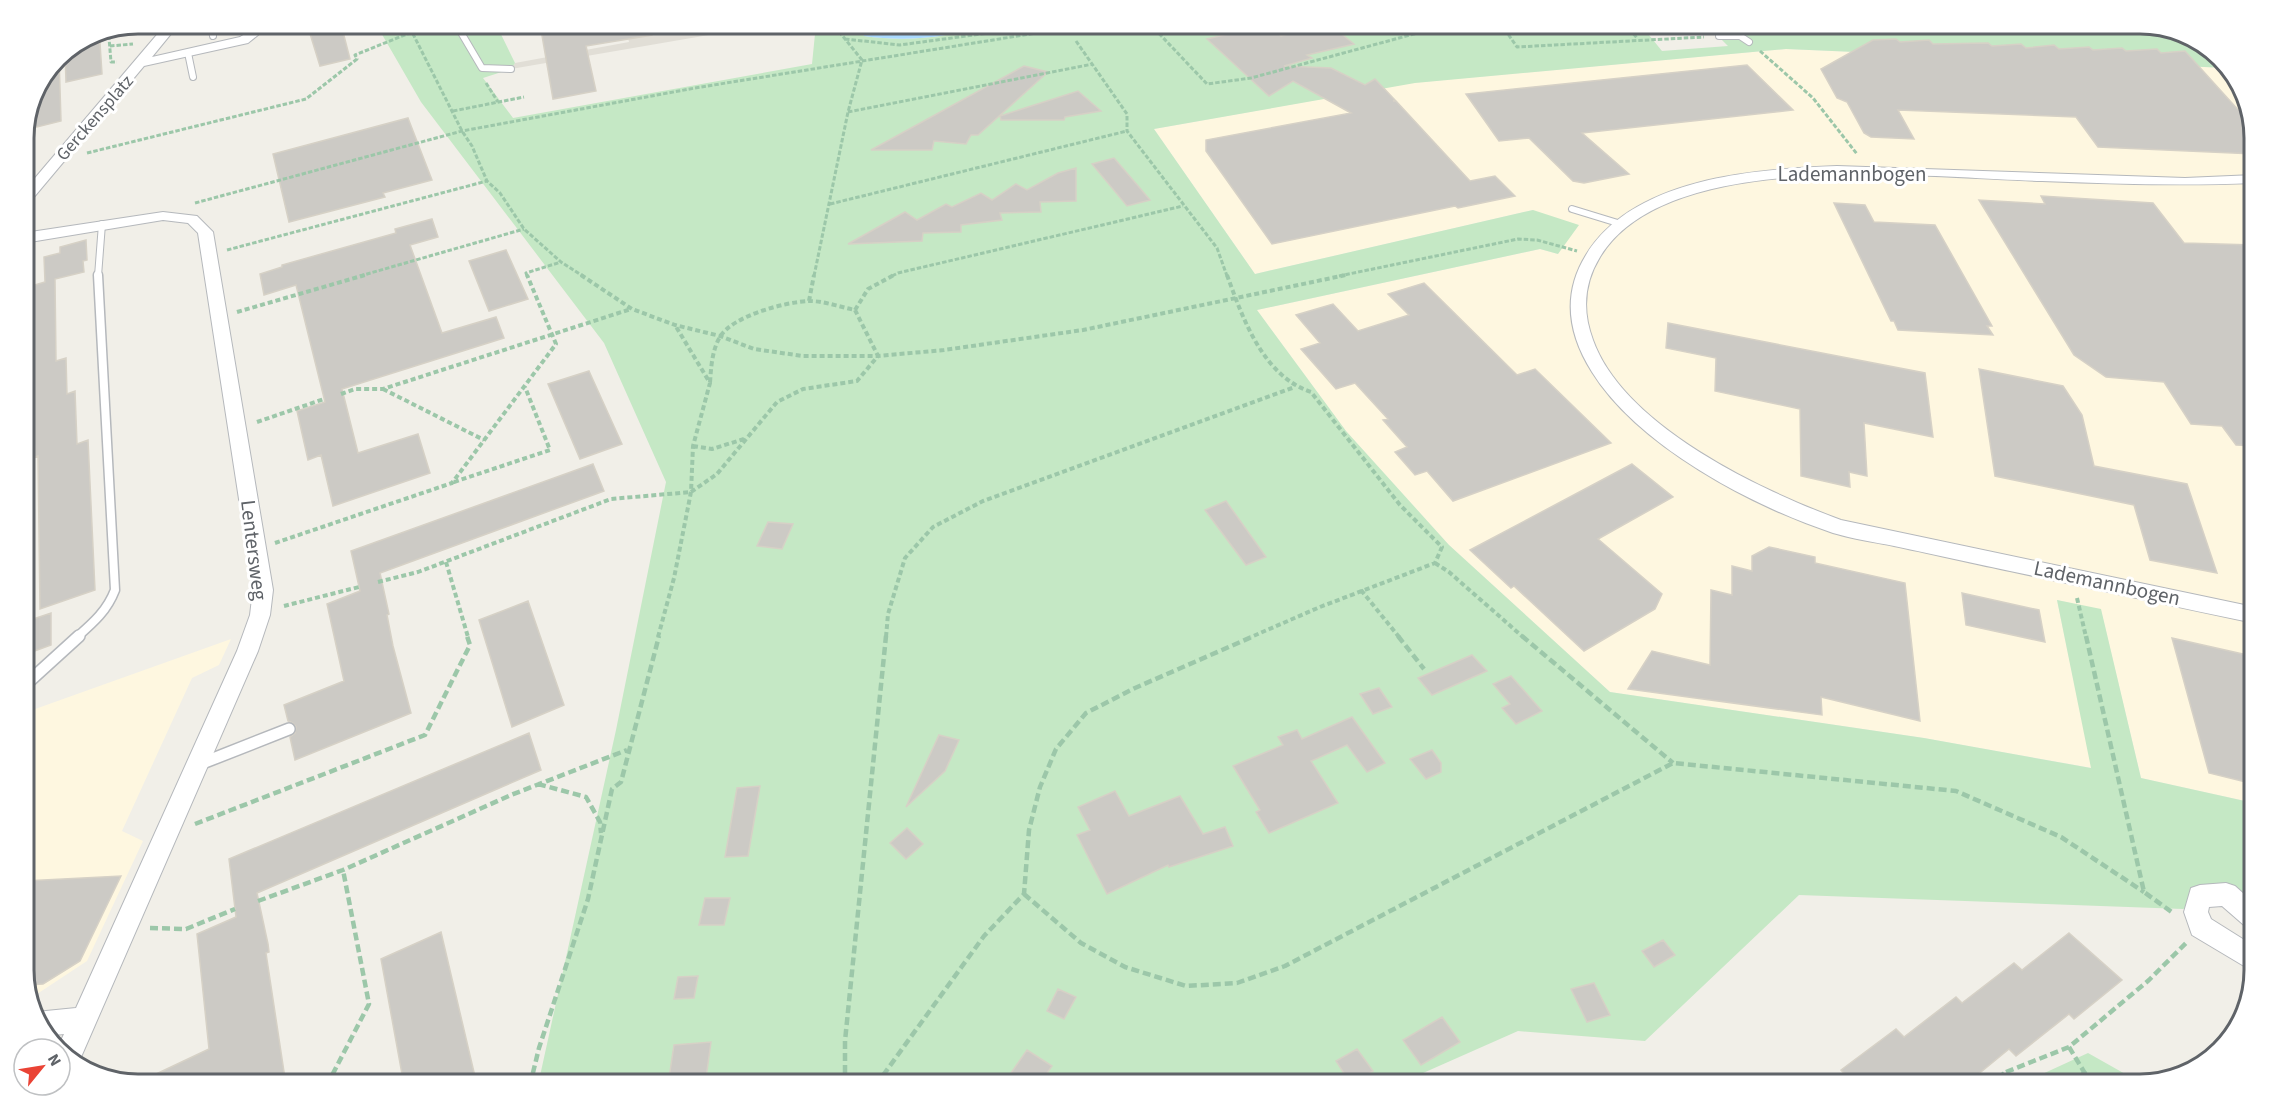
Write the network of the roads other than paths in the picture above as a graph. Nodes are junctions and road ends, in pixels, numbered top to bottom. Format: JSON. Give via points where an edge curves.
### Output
{"nodes":[{"id":1,"x":165,"y":34,"type":"edge"},
{"id":2,"x":251,"y":34,"type":"edge"},
{"id":3,"x":462,"y":34,"type":"edge"},
{"id":4,"x":1736,"y":34,"type":"edge"},
{"id":5,"x":1719,"y":36,"type":"road end"},
{"id":6,"x":1739,"y":36,"type":"junction"},
{"id":7,"x":1749,"y":42,"type":"road end"},
{"id":8,"x":188,"y":53,"type":"junction"},
{"id":9,"x":144,"y":62,"type":"junction"},
{"id":10,"x":511,"y":69,"type":"dead end"},
{"id":11,"x":193,"y":77,"type":"dead end"},
{"id":12,"x":2243,"y":179,"type":"edge"},
{"id":13,"x":35,"y":187,"type":"edge"},
{"id":14,"x":1572,"y":209,"type":"dead end"},
{"id":15,"x":102,"y":224,"type":"junction"},
{"id":16,"x":1621,"y":224,"type":"junction"},
{"id":17,"x":35,"y":236,"type":"edge"},
{"id":18,"x":2244,"y":613,"type":"edge"},
{"id":19,"x":35,"y":676,"type":"edge"},
{"id":20,"x":289,"y":729,"type":"dead end"},
{"id":21,"x":197,"y":765,"type":"junction"},
{"id":22,"x":2244,"y":909,"type":"edge"},
{"id":23,"x":2244,"y":954,"type":"edge"},
{"id":24,"x":82,"y":1020,"type":"junction"},
{"id":25,"x":49,"y":1022,"type":"edge"},
{"id":26,"x":72,"y":1046,"type":"edge"}],
"edges":[{"from":1,"to":9,"type":"street","name":"Gerckensplatz"},
{"from":2,"to":8,"type":"street","name":"Gerckensplatz","via":[[249,38]]},
{"from":3,"to":10,"type":"lane","via":[[482,68]]},
{"from":4,"to":6,"type":"lane"},
{"from":5,"to":6,"type":"lane"},
{"from":6,"to":7,"type":"lane"},
{"from":8,"to":9,"type":"street","name":"Gerckensplatz"},
{"from":8,"to":11,"type":"lane"},
{"from":9,"to":13,"type":"street","name":"Gerckensplatz"},
{"from":12,"to":16,"type":"street","name":"Lademannbogen","via":[[2185,182],[1802,171],[1744,178],[1680,194]]},
{"from":14,"to":16,"type":"lane"},
{"from":15,"to":17,"type":"street","name":"Lentersweg"},
{"from":15,"to":19,"type":"lane","via":[[98,282],[115,590],[100,616]]},
{"from":15,"to":21,"type":"street","name":"Lentersweg","via":[[163,216],[192,219],[205,232],[263,590],[262,611]]},
{"from":16,"to":18,"type":"street","name":"Lademannbogen","via":[[1609,232],[1592,255],[1580,280],[1576,298],[1578,319],[1602,374],[1620,396],[1663,436],[1707,466],[1785,508],[1839,527]]},
{"from":20,"to":21,"type":"lane"},
{"from":21,"to":24,"type":"street","name":"Lentersweg"},
{"from":22,"to":23,"type":"street","via":[[2226,894],[2200,896],[2196,912],[2200,927]]},
{"from":24,"to":25,"type":"street"},
{"from":24,"to":26,"type":"street","name":"Lentersweg"}]}
